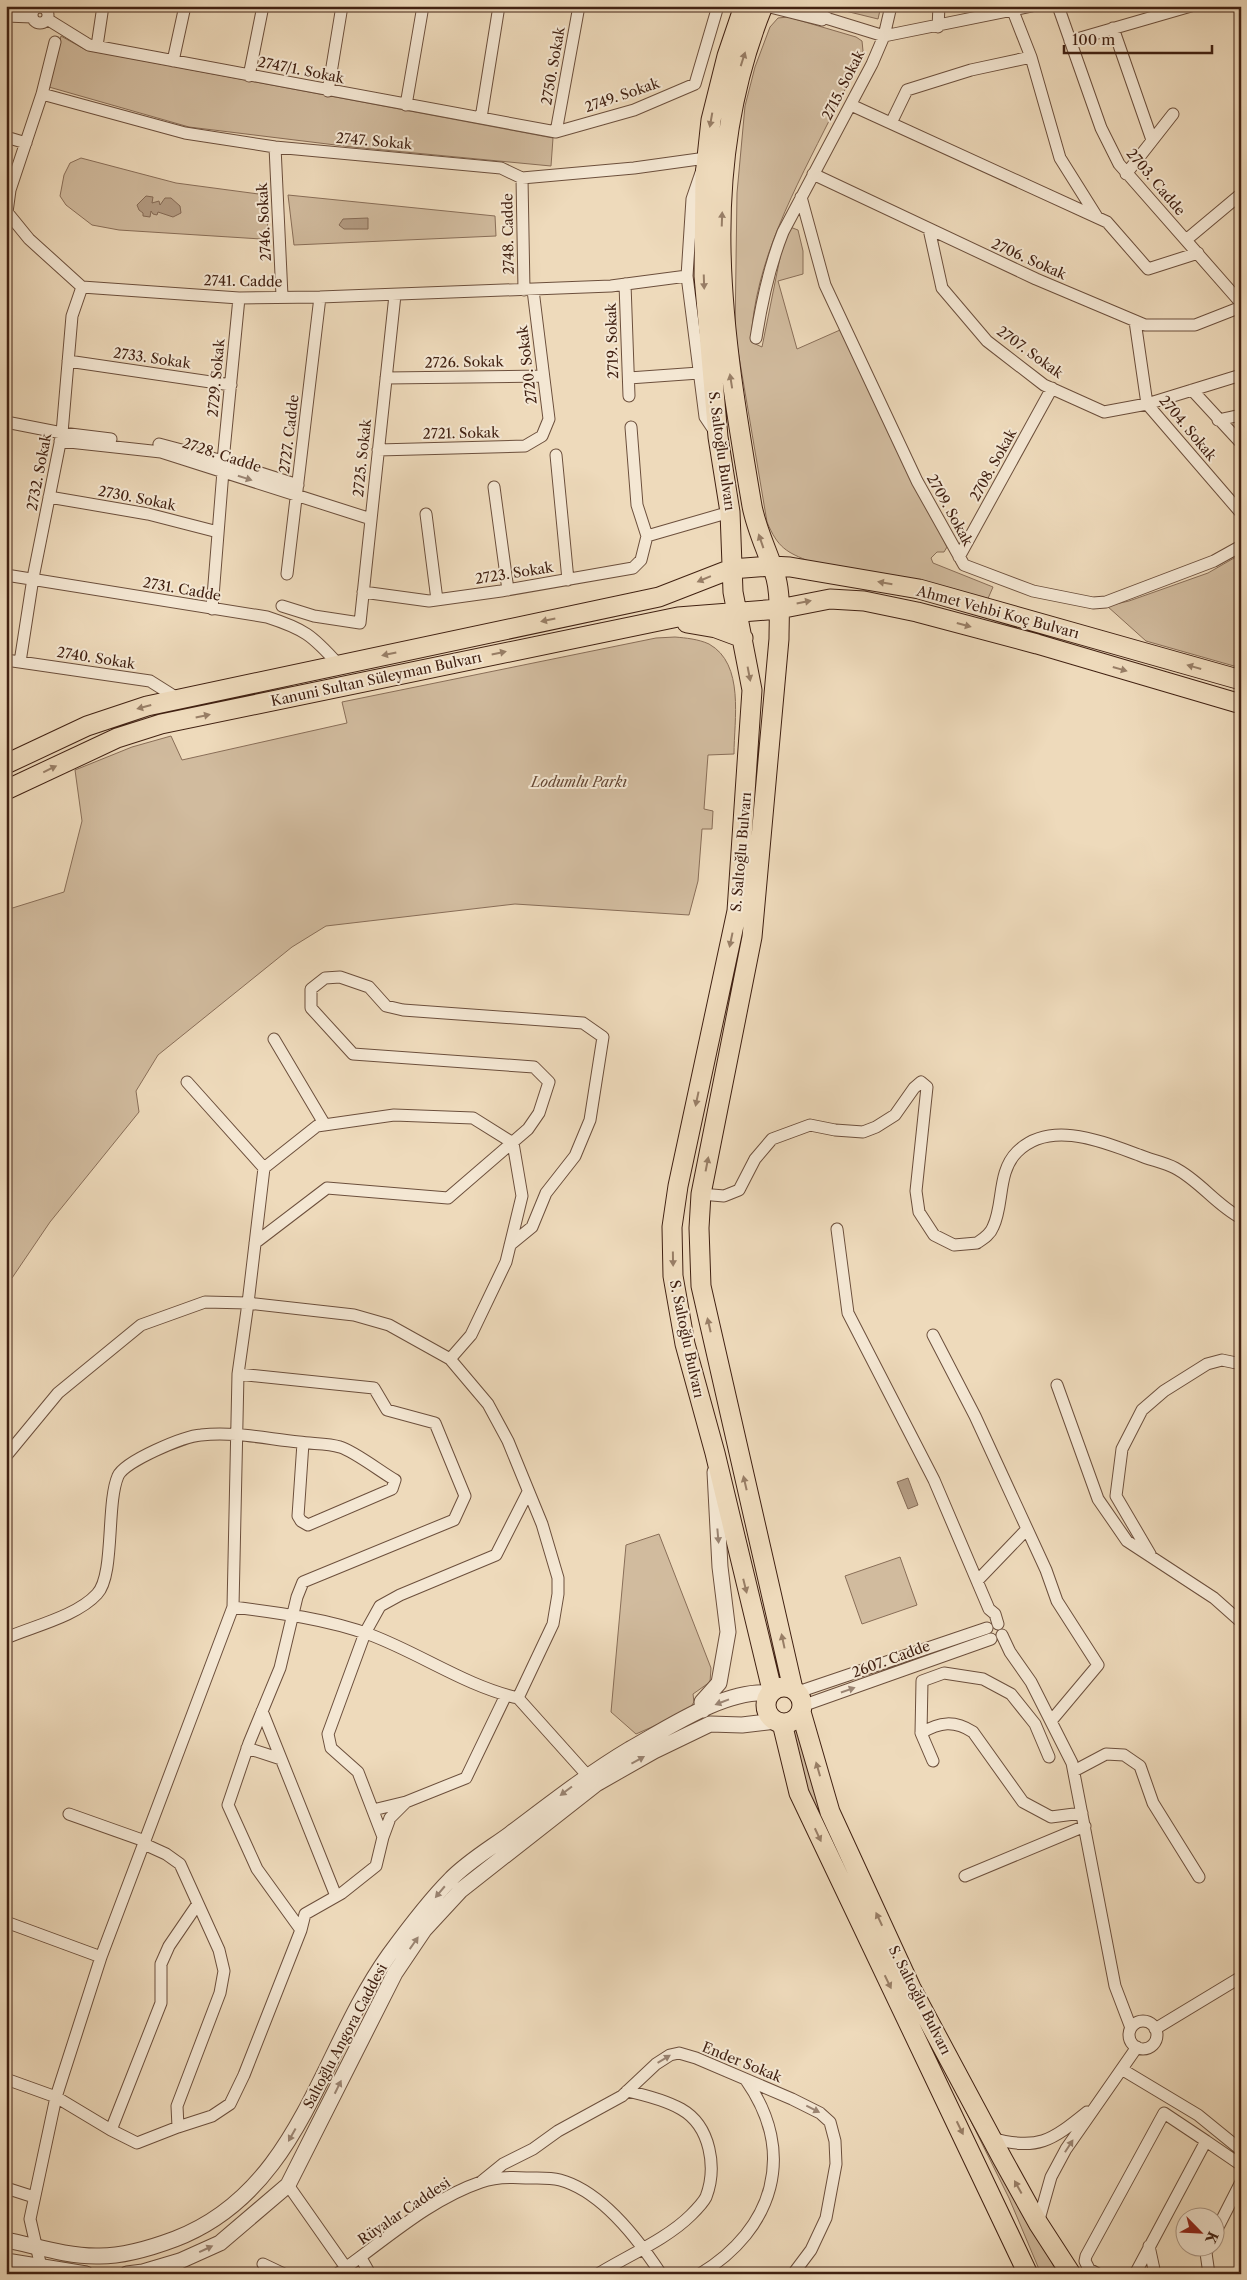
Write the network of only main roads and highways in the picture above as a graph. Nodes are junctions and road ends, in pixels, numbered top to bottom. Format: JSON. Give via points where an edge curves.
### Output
{"nodes":[{"id":1,"x":744,"y":6,"type":"edge"},
{"id":2,"x":765,"y":6,"type":"edge"},
{"id":3,"x":771,"y":566,"type":"junction"},
{"id":4,"x":751,"y":567,"type":"joint"},
{"id":5,"x":731,"y":569,"type":"junction"},
{"id":6,"x":779,"y":609,"type":"junction"},
{"id":7,"x":756,"y":611,"type":"joint"},
{"id":8,"x":736,"y":612,"type":"junction"},
{"id":9,"x":658,"y":621,"type":"junction"},
{"id":10,"x":742,"y":638,"type":"junction"},
{"id":11,"x":1241,"y":680,"type":"edge"},
{"id":12,"x":1241,"y":704,"type":"edge"},
{"id":13,"x":6,"y":764,"type":"edge"},
{"id":14,"x":6,"y":790,"type":"edge"},
{"id":15,"x":770,"y":1692,"type":"junction"},
{"id":16,"x":798,"y":1700,"type":"junction"},
{"id":17,"x":779,"y":1722,"type":"junction"},
{"id":18,"x":1028,"y":2274,"type":"edge"},
{"id":19,"x":1071,"y":2274,"type":"edge"}],
"edges":[{"from":1,"to":5,"type":"main road","name":"S. Saltoğlu Bulvarı","one_way":true,"via":[[718,86],[706,158],[705,311],[733,541]]},
{"from":3,"to":2,"type":"main road","name":"S. Saltoğlu Bulvarı","one_way":true,"via":[[753,512],[728,358],[721,275],[724,169],[730,112],[742,64]]},
{"from":3,"to":4,"type":"main road","name":"Ahmet Vehbi Koç Bulvarı"},
{"from":3,"to":6,"type":"main road","name":"S. Saltoğlu Bulvarı"},
{"from":11,"to":3,"type":"main road","name":"Ahmet Vehbi Koç Bulvarı","one_way":true,"via":[[919,589]]},
{"from":4,"to":5,"type":"main road","name":"Kanuni Sultan Süleyman Bulvarı"},
{"from":5,"to":8,"type":"main road","name":"S. Saltoğlu Bulvarı"},
{"from":5,"to":13,"type":"main road","name":"Kanuni Sultan Süleyman Bulvarı","one_way":true,"via":[[660,597],[132,710],[87,726]]},
{"from":6,"to":7,"type":"main road","name":"Ahmet Vehbi Koç Bulvarı"},
{"from":6,"to":12,"type":"main road","name":"Ahmet Vehbi Koç Bulvarı","one_way":true,"via":[[830,599],[880,604],[1037,644]]},
{"from":16,"to":6,"type":"main road","name":"S. Saltoğlu Bulvarı","one_way":true,"via":[[700,1286],[701,1194],[752,937],[775,691]]},
{"from":7,"to":8,"type":"main road","name":"Kanuni Sultan Süleyman Bulvarı"},
{"from":8,"to":9,"type":"main road","name":"Kanuni Sultan Süleyman Bulvarı"},
{"from":8,"to":10,"type":"main road","name":"S. Saltoğlu Bulvarı"},
{"from":9,"to":10,"type":"main road","via":[[700,624]]},
{"from":14,"to":9,"type":"main road","name":"Kanuni Sultan Süleyman Bulvarı","one_way":true,"via":[[117,738],[161,724]]},
{"from":10,"to":15,"type":"main road","name":"S. Saltoğlu Bulvarı","one_way":true,"via":[[752,690],[737,911],[678,1186],[672,1227],[673,1276],[686,1344],[715,1453]]},
{"from":15,"to":16,"type":"main road","via":[[782,1686]]},
{"from":15,"to":17,"type":"main road","name":"S. Saltoğlu Bulvarı","via":[[765,1707],[767,1713]]},
{"from":16,"to":17,"type":"main road","via":[[793,1720]]},
{"from":19,"to":16,"type":"main road","name":"S. Saltoğlu Bulvarı","one_way":true,"via":[[1038,2223],[912,1988],[830,1812]]},
{"from":17,"to":18,"type":"main road","name":"S. Saltoğlu Bulvarı","one_way":true,"via":[[799,1793]]}]}
